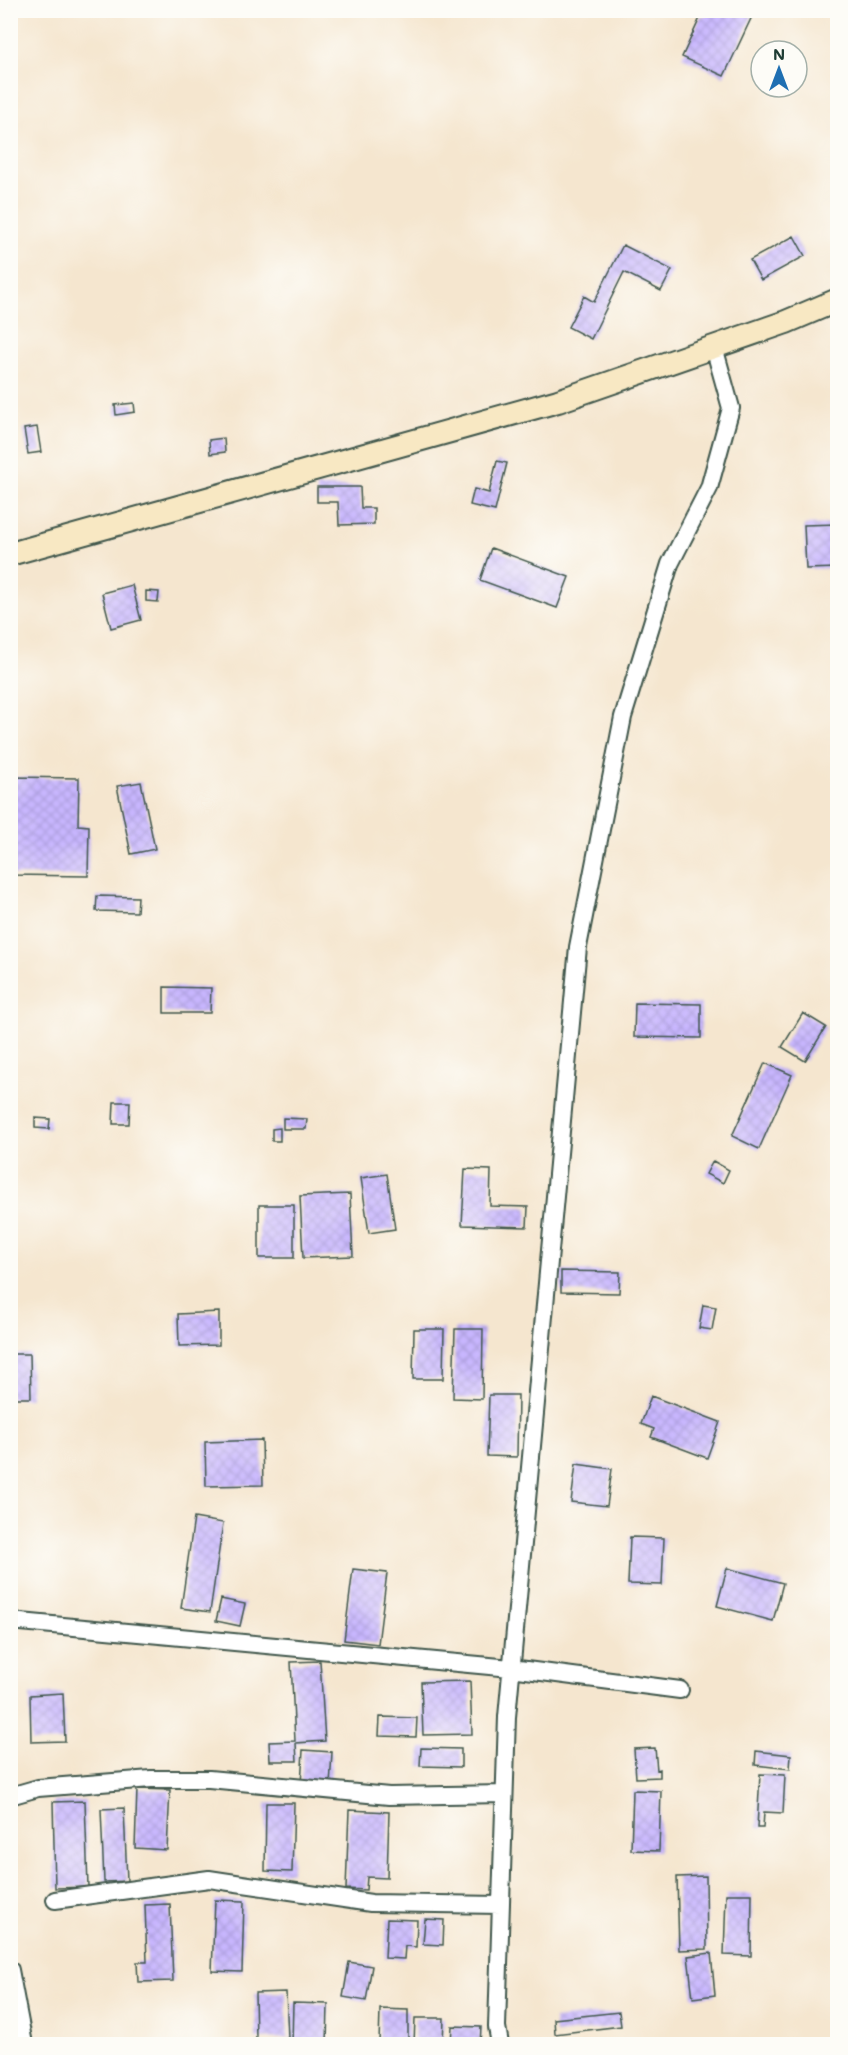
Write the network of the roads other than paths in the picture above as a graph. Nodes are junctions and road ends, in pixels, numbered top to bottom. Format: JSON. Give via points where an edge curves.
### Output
{"nodes":[{"id":1,"x":837,"y":300,"type":"edge"},
{"id":2,"x":714,"y":347,"type":"junction"},
{"id":3,"x":10,"y":554,"type":"edge"},
{"id":4,"x":10,"y":1621,"type":"edge"},
{"id":5,"x":511,"y":1668,"type":"junction"},
{"id":6,"x":680,"y":1690,"type":"dead end"},
{"id":7,"x":504,"y":1794,"type":"junction"},
{"id":8,"x":10,"y":1796,"type":"edge"},
{"id":9,"x":55,"y":1900,"type":"dead end"},
{"id":10,"x":501,"y":1905,"type":"junction"},
{"id":11,"x":10,"y":1970,"type":"edge"},
{"id":12,"x":24,"y":2044,"type":"edge"},
{"id":13,"x":500,"y":2044,"type":"edge"}],
"edges":[{"from":1,"to":2,"type":"main road"},
{"from":2,"to":3,"type":"main road","via":[[558,401]]},
{"from":2,"to":5,"type":"street","via":[[731,408],[709,488],[670,564],[623,717],[578,947]]},
{"from":4,"to":5,"type":"street"},
{"from":5,"to":6,"type":"street"},
{"from":5,"to":7,"type":"street"},
{"from":7,"to":8,"type":"street","via":[[389,1796],[209,1779],[151,1779],[38,1788]]},
{"from":7,"to":10,"type":"street"},
{"from":9,"to":10,"type":"street","via":[[209,1878],[371,1903]]},
{"from":10,"to":13,"type":"street"},
{"from":11,"to":12,"type":"street"}]}
